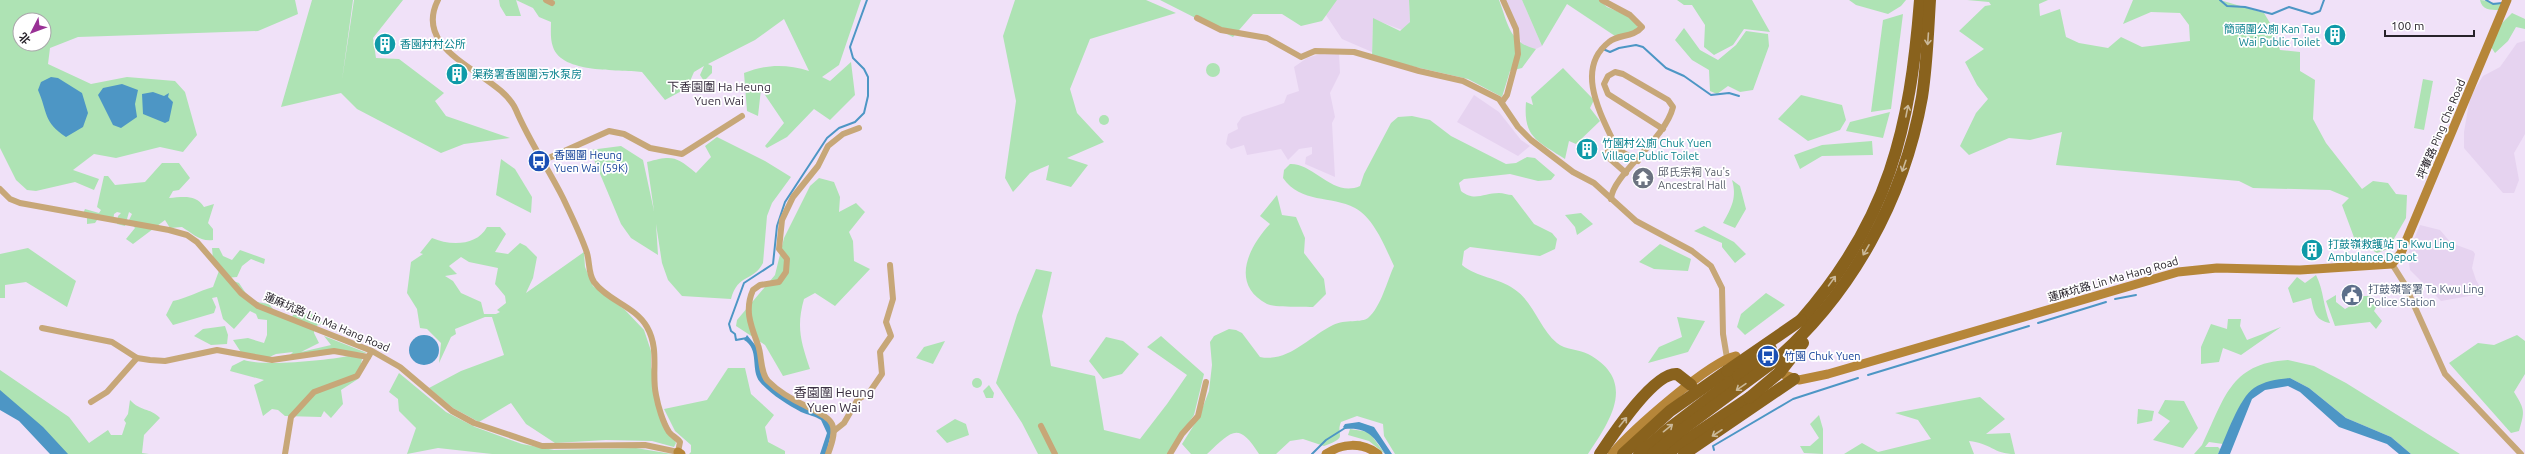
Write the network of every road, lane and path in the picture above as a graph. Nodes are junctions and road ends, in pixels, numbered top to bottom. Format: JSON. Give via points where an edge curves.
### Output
{"nodes":[{"id":1,"x":438,"y":0,"type":"edge"},
{"id":2,"x":1503,"y":0,"type":"edge"},
{"id":3,"x":1602,"y":0,"type":"edge"},
{"id":4,"x":1920,"y":0,"type":"edge"},
{"id":5,"x":1930,"y":0,"type":"edge"},
{"id":6,"x":2507,"y":0,"type":"edge"},
{"id":7,"x":1197,"y":18,"type":"dead end"},
{"id":8,"x":1606,"y":92,"type":"junction"},
{"id":9,"x":1594,"y":95,"type":"junction"},
{"id":10,"x":1502,"y":102,"type":"junction"},
{"id":11,"x":742,"y":116,"type":"dead end"},
{"id":12,"x":859,"y":128,"type":"dead end"},
{"id":13,"x":1663,"y":129,"type":"junction"},
{"id":14,"x":1617,"y":149,"type":"junction"},
{"id":15,"x":542,"y":161,"type":"junction"},
{"id":16,"x":1638,"y":161,"type":"junction"},
{"id":17,"x":1626,"y":173,"type":"junction"},
{"id":18,"x":0,"y":189,"type":"edge"},
{"id":19,"x":1611,"y":199,"type":"junction"},
{"id":20,"x":2392,"y":264,"type":"junction"},
{"id":21,"x":890,"y":265,"type":"dead end"},
{"id":22,"x":1827,"y":307,"type":"junction"},
{"id":23,"x":1801,"y":320,"type":"junction"},
{"id":24,"x":42,"y":328,"type":"dead end"},
{"id":25,"x":372,"y":351,"type":"junction"},
{"id":26,"x":368,"y":357,"type":"junction"},
{"id":27,"x":1732,"y":357,"type":"joint"},
{"id":28,"x":137,"y":358,"type":"junction"},
{"id":29,"x":1789,"y":377,"type":"joint"},
{"id":30,"x":1206,"y":382,"type":"dead end"},
{"id":31,"x":1691,"y":384,"type":"junction"},
{"id":32,"x":91,"y":402,"type":"dead end"},
{"id":33,"x":1042,"y":426,"type":"dead end"},
{"id":34,"x":834,"y":431,"type":"junction"},
{"id":35,"x":680,"y":453,"type":"edge"},
{"id":36,"x":285,"y":454,"type":"edge"},
{"id":37,"x":828,"y":454,"type":"edge"},
{"id":38,"x":1055,"y":454,"type":"edge"},
{"id":39,"x":1170,"y":454,"type":"edge"},
{"id":40,"x":1326,"y":454,"type":"edge"},
{"id":41,"x":1378,"y":454,"type":"edge"},
{"id":42,"x":1600,"y":454,"type":"edge"},
{"id":43,"x":1612,"y":454,"type":"edge"},
{"id":44,"x":1623,"y":454,"type":"edge"},
{"id":45,"x":1639,"y":454,"type":"edge"},
{"id":46,"x":1653,"y":454,"type":"edge"},
{"id":47,"x":1666,"y":454,"type":"edge"},
{"id":48,"x":1684,"y":454,"type":"edge"},
{"id":49,"x":2521,"y":454,"type":"edge"}],
"edges":[{"from":1,"to":15,"type":"street","via":[[432,13],[432,22],[437,34],[461,63],[511,100]]},
{"from":2,"to":10,"type":"street","via":[[1516,29],[1518,54],[1507,95]]},
{"from":3,"to":9,"type":"street","via":[[1630,15],[1642,27],[1632,34],[1610,40],[1600,50],[1593,73]]},
{"from":23,"to":4,"type":"highway","one_way":true,"via":[[1834,279],[1853,249],[1873,214],[1889,175],[1902,136],[1910,95]]},
{"from":5,"to":22,"type":"highway","one_way":true,"via":[[1922,95],[1904,165],[1893,196],[1867,249]]},
{"from":6,"to":20,"type":"street","name":"坪輋路 Ping Che Road","via":[[2401,253]]},
{"from":7,"to":10,"type":"street","via":[[1221,30],[1266,38],[1301,57],[1315,51],[1354,52],[1463,81]]},
{"from":8,"to":9,"type":"street"},
{"from":8,"to":13,"type":"street"},
{"from":8,"to":13,"type":"street","via":[[1604,84],[1608,76],[1619,72],[1668,100],[1673,109]]},
{"from":9,"to":14,"type":"street"},
{"from":10,"to":19,"type":"street","via":[[1518,127],[1531,140],[1573,172],[1594,183]]},
{"from":11,"to":15,"type":"street","via":[[682,154],[650,148],[624,134],[609,131]]},
{"from":12,"to":34,"type":"street","via":[[843,134],[828,146],[818,166],[793,197],[782,220],[780,231],[779,249],[787,259],[786,272],[779,282],[753,290],[748,307],[752,334],[767,380],[806,406],[822,412]]},
{"from":13,"to":16,"type":"street"},
{"from":14,"to":16,"type":"street"},
{"from":14,"to":17,"type":"street","via":[[1610,149],[1606,154]]},
{"from":15,"to":35,"type":"street","via":[[562,196],[586,252],[594,282],[632,311],[648,330],[655,355],[656,395],[668,430],[680,442]]},
{"from":16,"to":17,"type":"street"},
{"from":17,"to":19,"type":"street","via":[[1615,186]]},
{"from":18,"to":25,"type":"street","name":"蓮麻坑路 Lin Ma Hang Road","via":[[10,199],[20,203],[187,235],[204,248],[241,293],[258,306]]},
{"from":19,"to":27,"type":"street","via":[[1636,221],[1692,251],[1711,266],[1722,288],[1723,334]]},
{"from":20,"to":29,"type":"street","name":"蓮麻坑路 Lin Ma Hang Road","via":[[2300,270],[2217,268],[2178,272],[1828,374]]},
{"from":20,"to":49,"type":"street","via":[[2404,283],[2445,374]]},
{"from":21,"to":34,"type":"street","via":[[892,299],[886,322],[891,336],[880,352],[882,374],[873,389],[858,400],[844,423]]},
{"from":22,"to":46,"type":"highway","one_way":true,"bridge":true,"via":[[1779,358]]},
{"from":22,"to":47,"type":"highway","bridge":true,"via":[[1784,368],[1749,398]]},
{"from":23,"to":44,"type":"highway","bridge":true,"via":[[1702,387],[1653,425]]},
{"from":45,"to":23,"type":"highway","one_way":true,"bridge":true,"via":[[1753,364]]},
{"from":24,"to":28,"type":"street","via":[[112,342]]},
{"from":25,"to":26,"type":"street"},
{"from":25,"to":35,"type":"street","name":"蓮麻坑路 Lin Ma Hang Road","via":[[400,367],[455,413],[511,437],[545,446],[645,445]]},
{"from":26,"to":28,"type":"street","via":[[334,351],[272,360],[217,350],[165,361]]},
{"from":26,"to":36,"type":"street","via":[[357,376],[314,392],[291,418]]},
{"from":27,"to":31,"type":"street"},
{"from":28,"to":32,"type":"street","via":[[107,392]]},
{"from":29,"to":48,"type":"highway","one_way":true},
{"from":30,"to":39,"type":"street","via":[[1198,416],[1182,434]]},
{"from":42,"to":31,"type":"highway","one_way":true,"via":[[1625,419],[1663,378],[1677,374]]},
{"from":31,"to":43,"type":"street","via":[[1634,430]]},
{"from":33,"to":38,"type":"street"},
{"from":34,"to":37,"type":"street"},
{"from":40,"to":41,"type":"street","via":[[1338,448],[1356,445]]}]}
